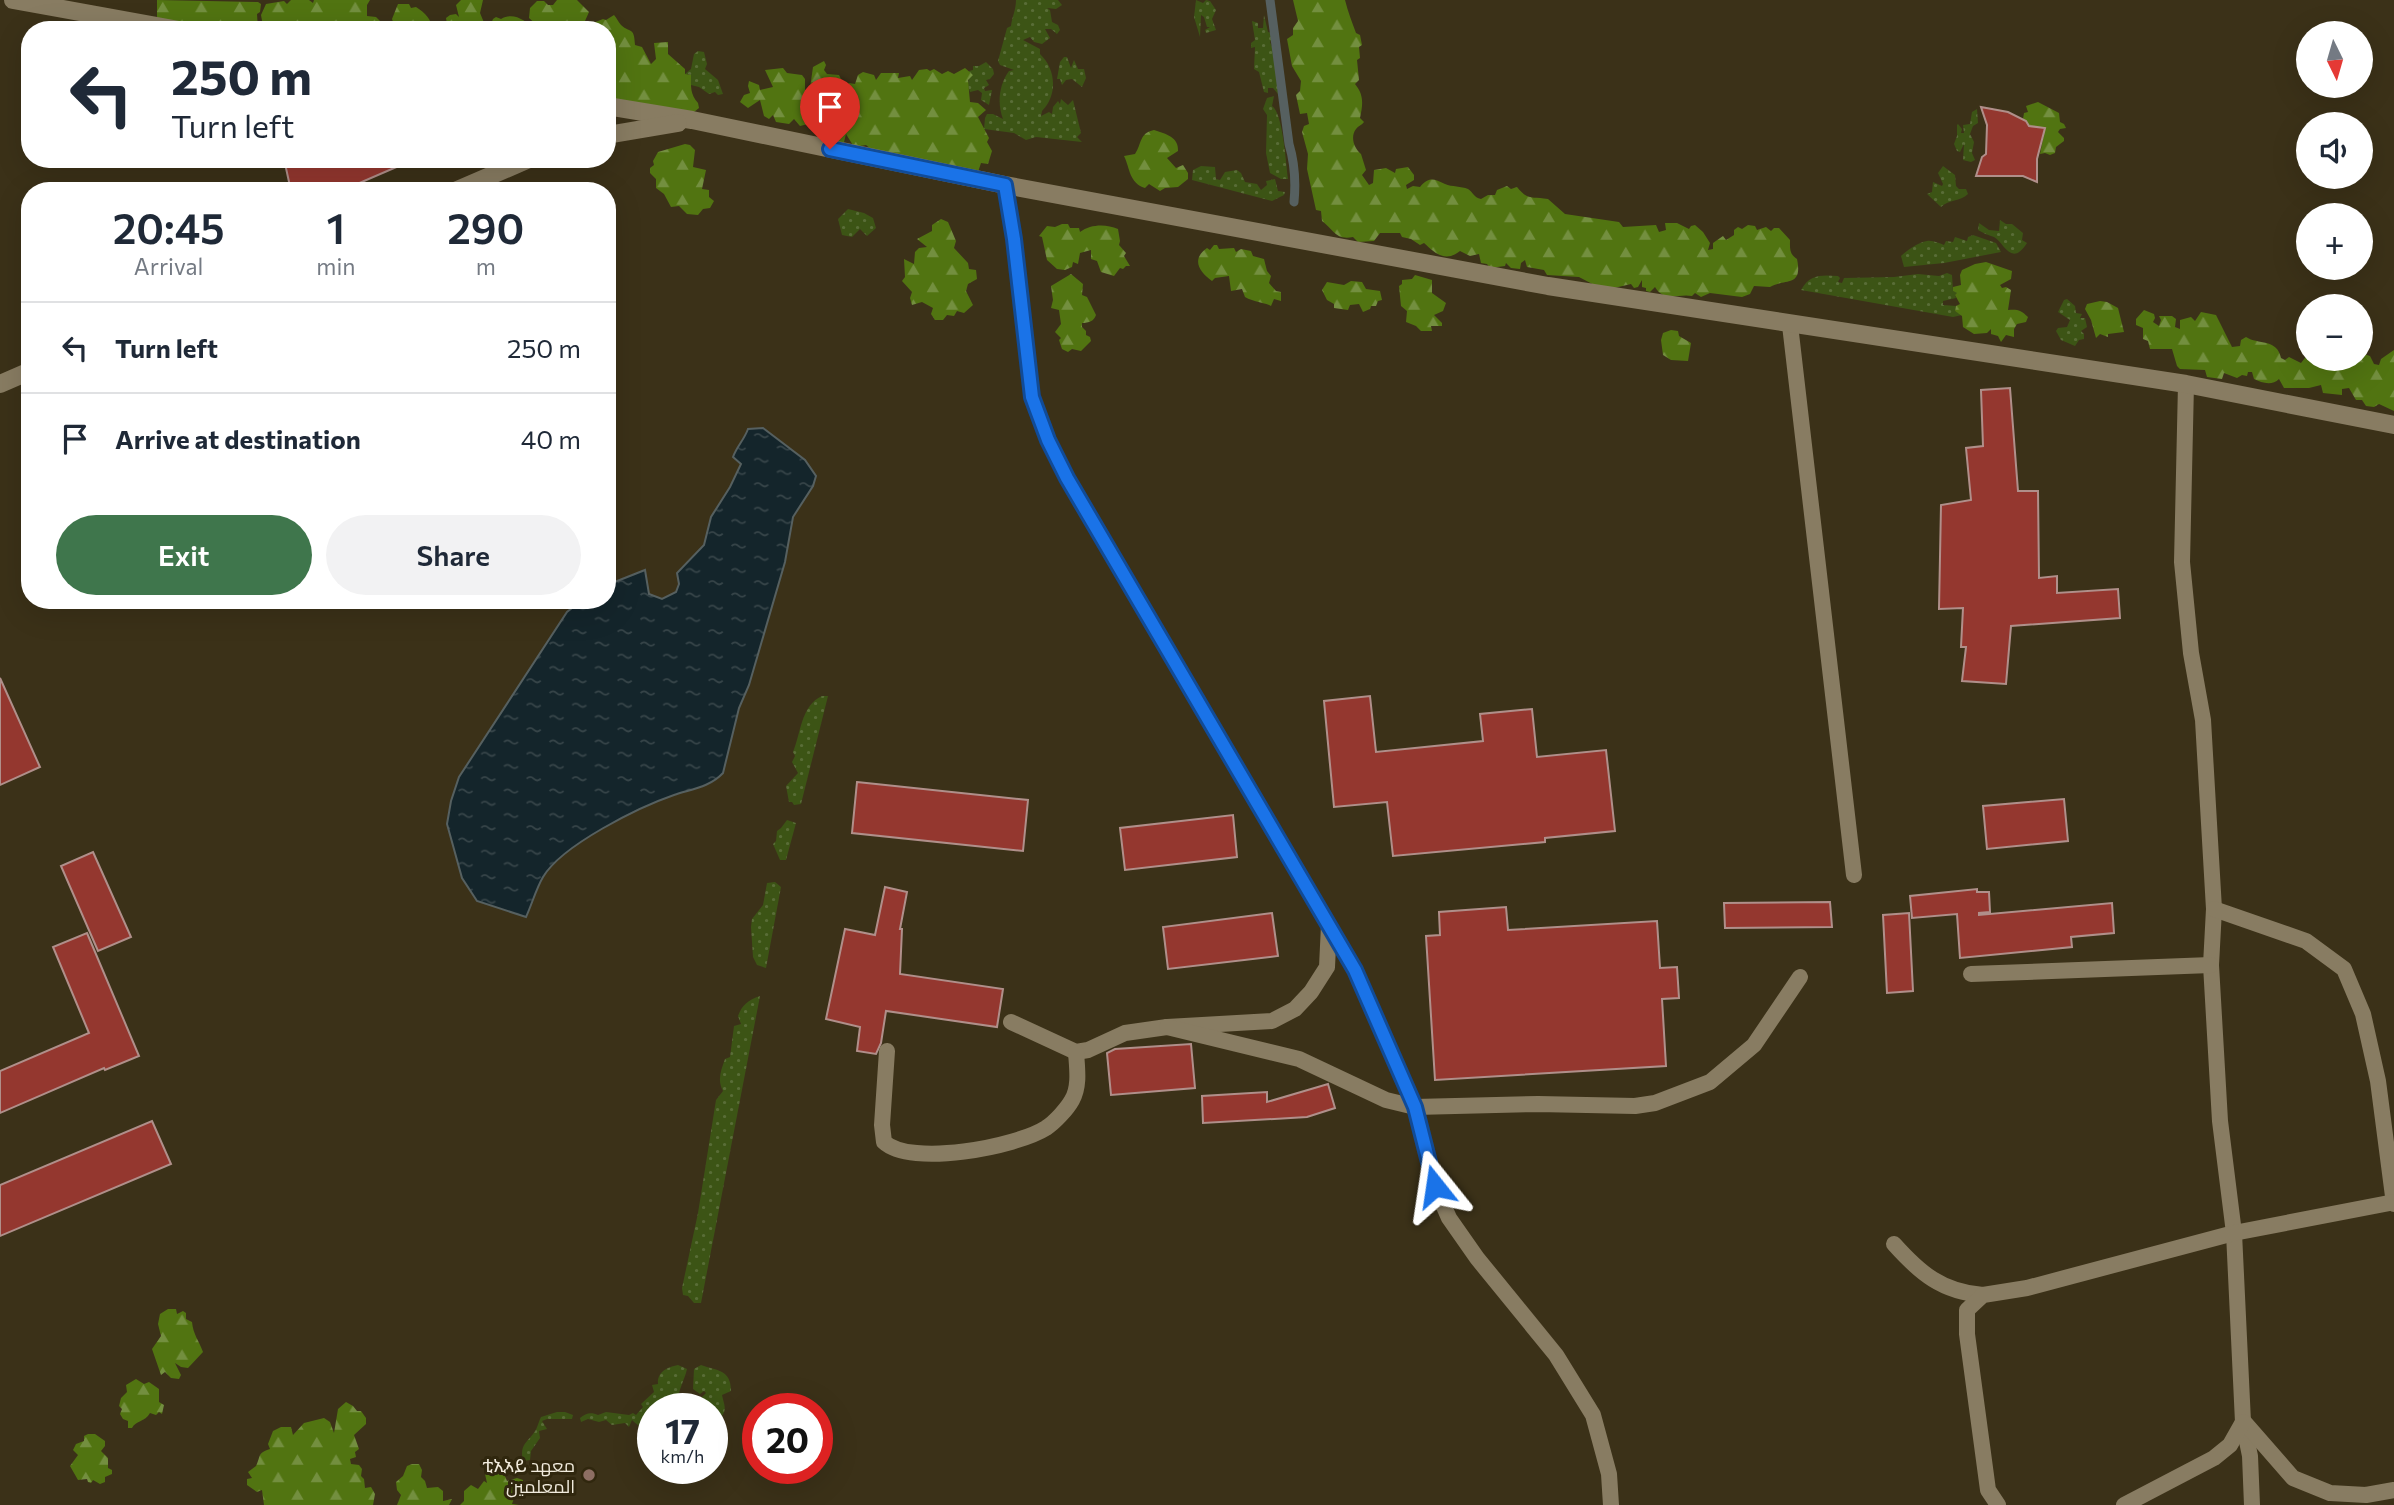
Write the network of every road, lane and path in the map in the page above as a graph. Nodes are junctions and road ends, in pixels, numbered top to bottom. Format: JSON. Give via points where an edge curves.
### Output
{"nodes":[{"id":1,"x":13,"y":0,"type":"edge"},
{"id":2,"x":129,"y":21,"type":"edge"},
{"id":3,"x":616,"y":107,"type":"edge"},
{"id":4,"x":692,"y":120,"type":"junction"},
{"id":5,"x":616,"y":133,"type":"edge"},
{"id":6,"x":508,"y":168,"type":"edge"},
{"id":7,"x":475,"y":182,"type":"edge"},
{"id":8,"x":1005,"y":185,"type":"junction"},
{"id":9,"x":1790,"y":325,"type":"junction"},
{"id":10,"x":21,"y":375,"type":"edge"},
{"id":11,"x":0,"y":384,"type":"edge"},
{"id":12,"x":2186,"y":384,"type":"junction"},
{"id":13,"x":2394,"y":425,"type":"edge"},
{"id":14,"x":1854,"y":875,"type":"dead end"},
{"id":15,"x":2214,"y":909,"type":"junction"},
{"id":16,"x":1329,"y":922,"type":"junction"},
{"id":17,"x":2211,"y":965,"type":"junction"},
{"id":18,"x":1971,"y":974,"type":"dead end"},
{"id":19,"x":1800,"y":977,"type":"dead end"},
{"id":20,"x":1011,"y":1021,"type":"dead end"},
{"id":21,"x":1167,"y":1027,"type":"junction"},
{"id":22,"x":887,"y":1051,"type":"dead end"},
{"id":23,"x":1076,"y":1052,"type":"junction"},
{"id":24,"x":1415,"y":1107,"type":"junction"},
{"id":25,"x":2394,"y":1203,"type":"edge"},
{"id":26,"x":2234,"y":1233,"type":"junction"},
{"id":27,"x":1894,"y":1244,"type":"dead end"},
{"id":28,"x":1983,"y":1294,"type":"junction"},
{"id":29,"x":2243,"y":1422,"type":"junction"},
{"id":30,"x":2250,"y":1457,"type":"junction"},
{"id":31,"x":2214,"y":1458,"type":"junction"},
{"id":32,"x":2292,"y":1478,"type":"junction"},
{"id":33,"x":2394,"y":1490,"type":"edge"},
{"id":34,"x":1611,"y":1505,"type":"edge"},
{"id":35,"x":1998,"y":1505,"type":"edge"},
{"id":36,"x":2124,"y":1505,"type":"edge"},
{"id":37,"x":2252,"y":1505,"type":"edge"}],
"edges":[{"from":1,"to":2,"type":"street"},
{"from":3,"to":4,"type":"street"},
{"from":4,"to":5,"type":"street"},
{"from":4,"to":8,"type":"street"},
{"from":6,"to":7,"type":"street"},
{"from":8,"to":9,"type":"street","via":[[1549,286]]},
{"from":8,"to":16,"type":"lane","via":[[1032,397],[1048,440]]},
{"from":9,"to":12,"type":"street"},
{"from":9,"to":14,"type":"lane"},
{"from":10,"to":11,"type":"street"},
{"from":12,"to":13,"type":"street"},
{"from":12,"to":15,"type":"lane","via":[[2182,562],[2203,720]]},
{"from":15,"to":17,"type":"lane"},
{"from":15,"to":25,"type":"lane","via":[[2306,941],[2344,969],[2363,1014],[2378,1082]]},
{"from":16,"to":21,"type":"lane","via":[[1327,967],[1295,1009],[1272,1021]]},
{"from":16,"to":24,"type":"lane"},
{"from":17,"to":18,"type":"lane"},
{"from":17,"to":26,"type":"lane","via":[[2220,1121]]},
{"from":19,"to":24,"type":"lane","via":[[1754,1045],[1710,1082],[1655,1103]]},
{"from":20,"to":23,"type":"lane"},
{"from":21,"to":23,"type":"lane","via":[[1125,1033]]},
{"from":21,"to":24,"type":"lane","via":[[1299,1059],[1386,1100]]},
{"from":22,"to":23,"type":"lane","via":[[884,1142],[902,1152],[997,1147],[1047,1128],[1072,1101],[1077,1085]]},
{"from":24,"to":34,"type":"lane","via":[[1435,1186],[1449,1217],[1556,1355],[1593,1415],[1609,1474]]},
{"from":25,"to":26,"type":"lane"},
{"from":26,"to":28,"type":"lane","via":[[2027,1288]]},
{"from":26,"to":29,"type":"lane"},
{"from":27,"to":28,"type":"lane","via":[[1927,1277],[1944,1287]]},
{"from":28,"to":35,"type":"lane","via":[[1967,1310],[1967,1334],[1988,1490]]},
{"from":29,"to":30,"type":"lane"},
{"from":29,"to":31,"type":"lane","via":[[2230,1445]]},
{"from":29,"to":32,"type":"lane"},
{"from":30,"to":31,"type":"lane"},
{"from":30,"to":32,"type":"lane"},
{"from":30,"to":37,"type":"lane"},
{"from":31,"to":36,"type":"lane"},
{"from":32,"to":33,"type":"lane","via":[[2330,1493],[2366,1495]]}]}
